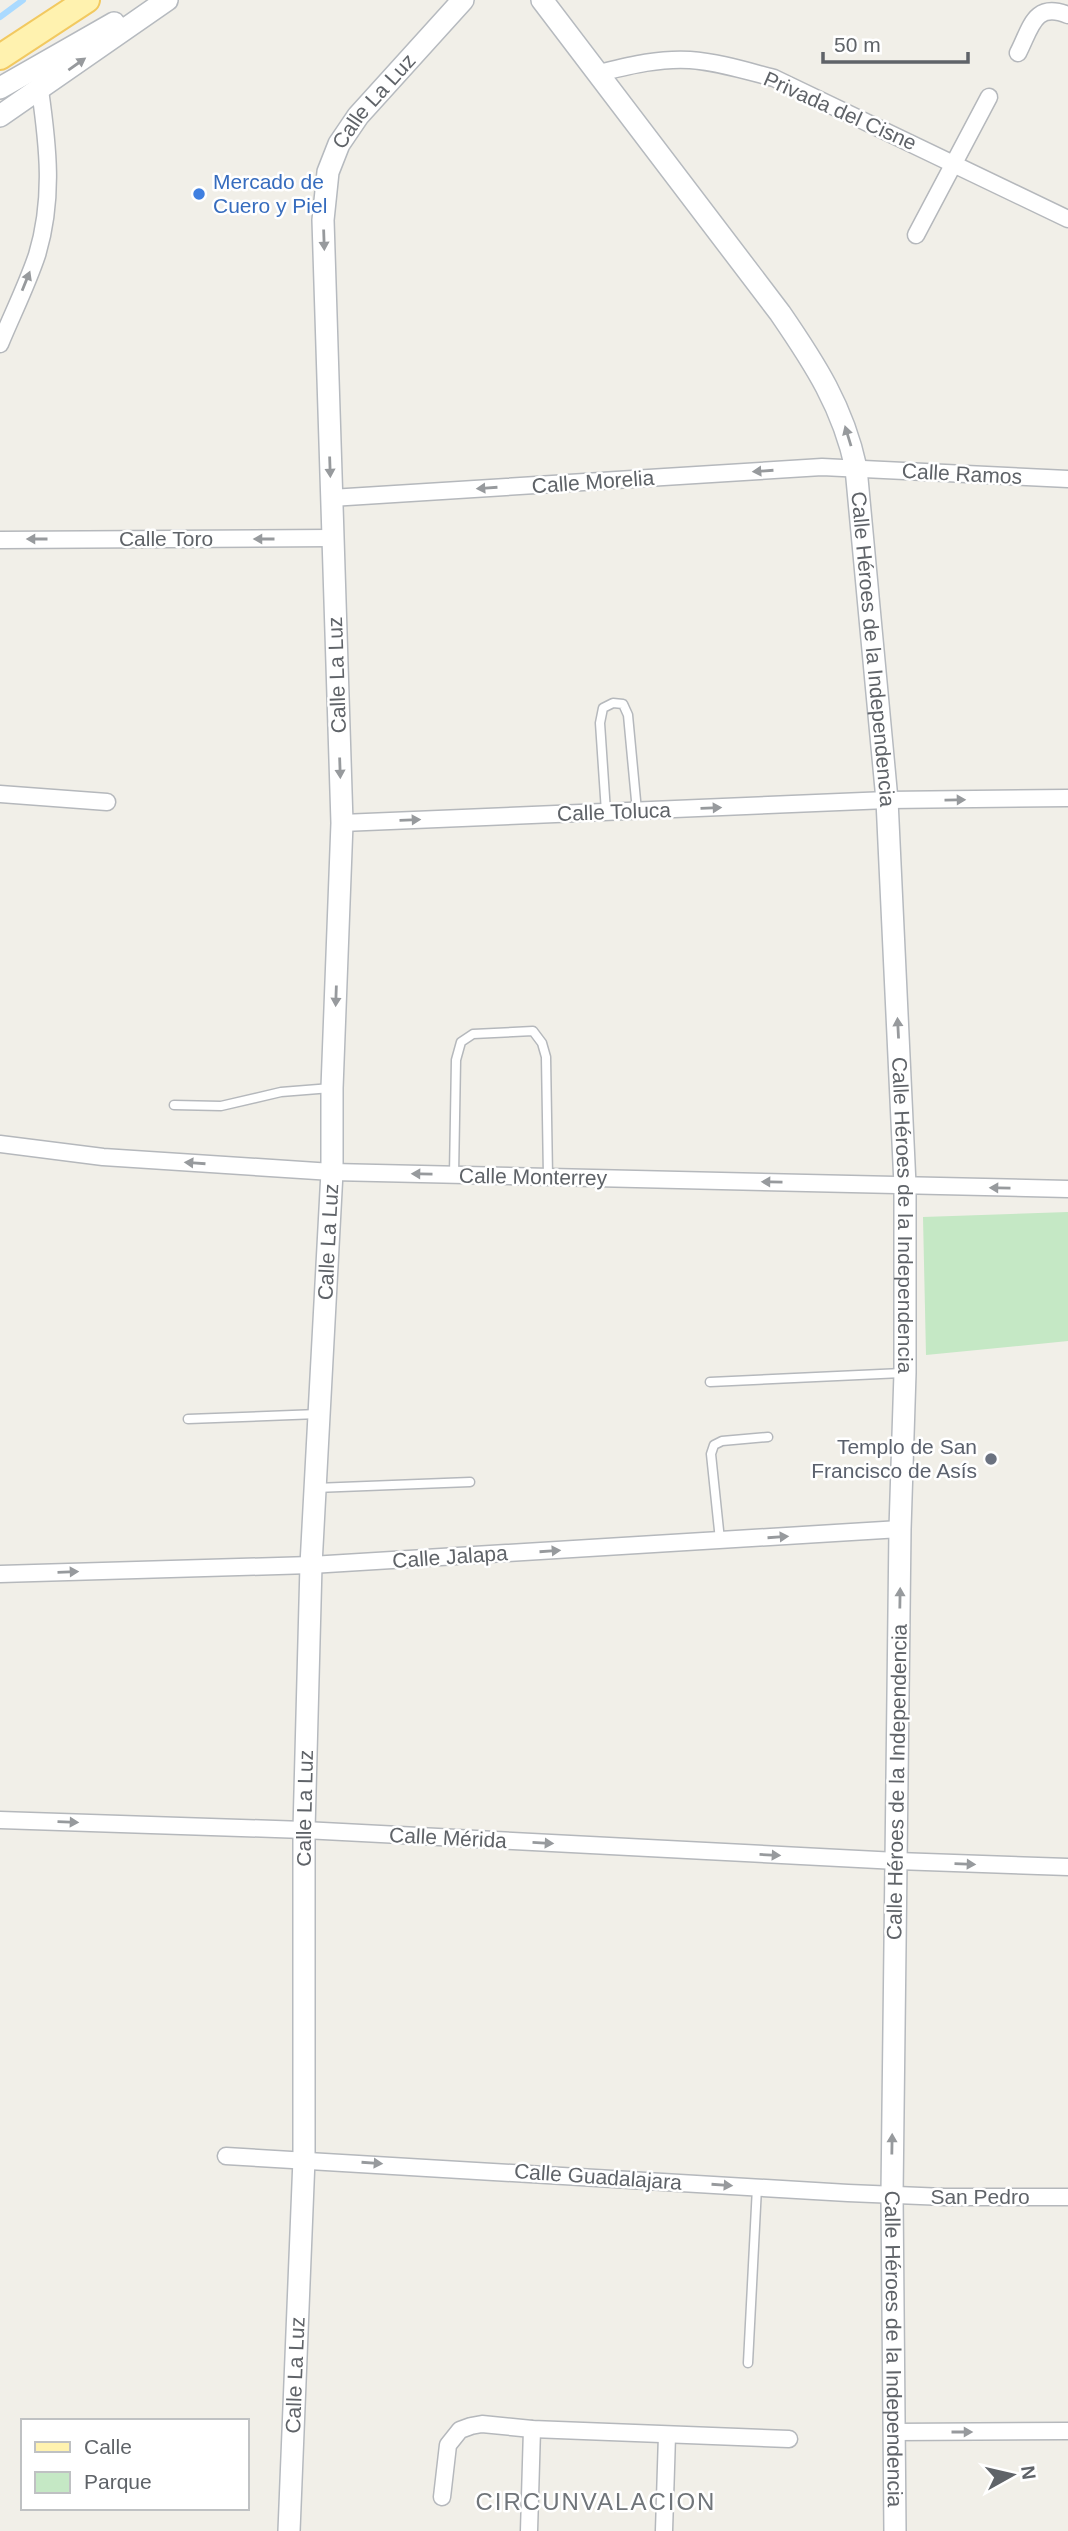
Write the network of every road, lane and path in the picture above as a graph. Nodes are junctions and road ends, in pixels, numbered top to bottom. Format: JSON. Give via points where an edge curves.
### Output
{"nodes":[{"id":1,"x":87,"y":0,"type":"edge"},
{"id":2,"x":156,"y":0,"type":"edge"},
{"id":3,"x":167,"y":0,"type":"edge"},
{"id":4,"x":463,"y":0,"type":"edge"},
{"id":5,"x":542,"y":0,"type":"edge"},
{"id":6,"x":1068,"y":15,"type":"edge"},
{"id":7,"x":1018,"y":53,"type":"dead end"},
{"id":8,"x":0,"y":57,"type":"edge"},
{"id":9,"x":599,"y":73,"type":"junction"},
{"id":10,"x":0,"y":88,"type":"edge"},
{"id":11,"x":40,"y":90,"type":"junction"},
{"id":12,"x":989,"y":97,"type":"dead end"},
{"id":13,"x":0,"y":116,"type":"edge"},
{"id":14,"x":954,"y":163,"type":"junction"},
{"id":15,"x":1068,"y":219,"type":"edge"},
{"id":16,"x":916,"y":235,"type":"dead end"},
{"id":17,"x":0,"y":344,"type":"edge"},
{"id":18,"x":856,"y":468,"type":"junction"},
{"id":19,"x":1068,"y":480,"type":"edge"},
{"id":20,"x":331,"y":498,"type":"junction"},
{"id":21,"x":332,"y":538,"type":"junction"},
{"id":22,"x":0,"y":540,"type":"edge"},
{"id":23,"x":0,"y":794,"type":"edge"},
{"id":24,"x":1068,"y":798,"type":"edge"},
{"id":25,"x":887,"y":800,"type":"junction"},
{"id":26,"x":107,"y":802,"type":"dead end"},
{"id":27,"x":637,"y":811,"type":"junction"},
{"id":28,"x":606,"y":812,"type":"junction"},
{"id":29,"x":342,"y":823,"type":"junction"},
{"id":30,"x":332,"y":1088,"type":"junction"},
{"id":31,"x":174,"y":1105,"type":"dead end"},
{"id":32,"x":0,"y":1144,"type":"edge"},
{"id":33,"x":332,"y":1172,"type":"junction"},
{"id":34,"x":454,"y":1175,"type":"junction"},
{"id":35,"x":548,"y":1177,"type":"junction"},
{"id":36,"x":905,"y":1185,"type":"junction"},
{"id":37,"x":1068,"y":1189,"type":"edge"},
{"id":38,"x":905,"y":1373,"type":"junction"},
{"id":39,"x":710,"y":1382,"type":"dead end"},
{"id":40,"x":319,"y":1414,"type":"junction"},
{"id":41,"x":188,"y":1419,"type":"dead end"},
{"id":42,"x":768,"y":1437,"type":"dead end"},
{"id":43,"x":470,"y":1482,"type":"dead end"},
{"id":44,"x":315,"y":1488,"type":"junction"},
{"id":45,"x":900,"y":1529,"type":"junction"},
{"id":46,"x":720,"y":1540,"type":"junction"},
{"id":47,"x":311,"y":1565,"type":"junction"},
{"id":48,"x":0,"y":1574,"type":"edge"},
{"id":49,"x":0,"y":1819,"type":"edge"},
{"id":50,"x":304,"y":1830,"type":"junction"},
{"id":51,"x":897,"y":1861,"type":"junction"},
{"id":52,"x":1068,"y":1867,"type":"edge"},
{"id":53,"x":226,"y":2156,"type":"dead end"},
{"id":54,"x":304,"y":2159,"type":"junction"},
{"id":55,"x":757,"y":2187,"type":"junction"},
{"id":56,"x":892,"y":2195,"type":"junction"},
{"id":57,"x":1068,"y":2197,"type":"edge"},
{"id":58,"x":748,"y":2363,"type":"dead end"},
{"id":59,"x":532,"y":2429,"type":"junction"},
{"id":60,"x":1068,"y":2431,"type":"edge"},
{"id":61,"x":894,"y":2432,"type":"junction"},
{"id":62,"x":667,"y":2435,"type":"junction"},
{"id":63,"x":789,"y":2439,"type":"dead end"},
{"id":64,"x":442,"y":2497,"type":"dead end"},
{"id":65,"x":289,"y":2531,"type":"edge"},
{"id":66,"x":529,"y":2531,"type":"edge"},
{"id":67,"x":664,"y":2531,"type":"edge"},
{"id":68,"x":895,"y":2531,"type":"edge"}],
"edges":[{"from":1,"to":8,"type":"main road"},
{"from":2,"to":10,"type":"street"},
{"from":11,"to":3,"type":"street","one_way":true},
{"from":4,"to":20,"type":"street","name":"Calle La Luz","one_way":true,"via":[[358,116],[339,144],[328,172],[323,220]]},
{"from":5,"to":9,"type":"street","name":"Calle Héroes de la Independencia"},
{"from":6,"to":7,"type":"street","via":[[1056,10],[1041,12]]},
{"from":9,"to":14,"type":"street","name":"Privada del Cisne","via":[[642,62],[689,60],[732,67],[774,78]]},
{"from":18,"to":9,"type":"street","name":"Calle Héroes de la Independencia","one_way":true,"via":[[838,407],[815,365]]},
{"from":11,"to":13,"type":"street"},
{"from":17,"to":11,"type":"street","one_way":true,"via":[[37,255],[47,209],[49,151]]},
{"from":12,"to":14,"type":"street"},
{"from":14,"to":15,"type":"street","name":"Privada del Cisne"},
{"from":14,"to":16,"type":"street"},
{"from":18,"to":19,"type":"street","name":"Calle Ramos"},
{"from":18,"to":20,"type":"street","name":"Calle Morelia","one_way":true},
{"from":18,"to":25,"type":"street","name":"Calle Héroes de la Independencia"},
{"from":20,"to":21,"type":"street","name":"Calle La Luz"},
{"from":21,"to":22,"type":"street","name":"Calle Toro","one_way":true},
{"from":21,"to":29,"type":"street","name":"Calle La Luz","one_way":true},
{"from":23,"to":26,"type":"street"},
{"from":25,"to":24,"type":"street","name":"Calle Toluca","one_way":true},
{"from":27,"to":25,"type":"street","name":"Calle Toluca","one_way":true},
{"from":36,"to":25,"type":"street","name":"Calle Héroes de la Independencia","one_way":true},
{"from":27,"to":28,"type":"street","name":"Calle Toluca"},
{"from":27,"to":28,"type":"lane","via":[[628,715],[623,704],[613,703],[603,708],[600,723]]},
{"from":29,"to":28,"type":"street","name":"Calle Toluca","one_way":true},
{"from":29,"to":30,"type":"street","name":"Calle La Luz","one_way":true},
{"from":30,"to":31,"type":"lane","via":[[281,1092],[221,1106]]},
{"from":30,"to":33,"type":"street","name":"Calle La Luz"},
{"from":33,"to":32,"type":"street","name":"Calle Monterrey","one_way":true,"via":[[103,1157]]},
{"from":34,"to":33,"type":"street","name":"Calle Monterrey","one_way":true},
{"from":33,"to":40,"type":"street","name":"Calle La Luz"},
{"from":34,"to":35,"type":"street","name":"Calle Monterrey"},
{"from":34,"to":35,"type":"lane","via":[[456,1060],[461,1042],[473,1034],[534,1031],[546,1057]]},
{"from":36,"to":35,"type":"street","name":"Calle Monterrey","one_way":true},
{"from":37,"to":36,"type":"street","name":"Calle Monterrey","one_way":true},
{"from":36,"to":38,"type":"street","name":"Calle Héroes de la Independencia"},
{"from":38,"to":39,"type":"lane"},
{"from":38,"to":45,"type":"street","name":"Calle Héroes de la Independencia"},
{"from":40,"to":41,"type":"lane"},
{"from":40,"to":44,"type":"street","name":"Calle La Luz"},
{"from":42,"to":46,"type":"lane","via":[[714,1445],[711,1454]]},
{"from":43,"to":44,"type":"lane"},
{"from":44,"to":47,"type":"street","name":"Calle La Luz"},
{"from":46,"to":45,"type":"street","name":"Calle Jalapa","one_way":true},
{"from":51,"to":45,"type":"street","name":"Calle Héroes de la Independencia","one_way":true},
{"from":47,"to":46,"type":"street","name":"Calle Jalapa","one_way":true},
{"from":48,"to":47,"type":"street","name":"Calle Jalapa","one_way":true},
{"from":47,"to":50,"type":"street","name":"Calle La Luz"},
{"from":49,"to":50,"type":"street","name":"Calle Mérida","one_way":true},
{"from":50,"to":51,"type":"street","name":"Calle Mérida","one_way":true},
{"from":50,"to":54,"type":"street","name":"Calle La Luz"},
{"from":51,"to":52,"type":"street","name":"Calle Mérida","one_way":true},
{"from":56,"to":51,"type":"street","name":"Calle Héroes de la Independencia","one_way":true},
{"from":53,"to":54,"type":"street","name":"Calle Guadalajara"},
{"from":54,"to":55,"type":"street","name":"Calle Guadalajara","one_way":true},
{"from":54,"to":65,"type":"street","name":"Calle La Luz"},
{"from":55,"to":56,"type":"street","name":"Calle Guadalajara"},
{"from":55,"to":58,"type":"lane"},
{"from":56,"to":57,"type":"street","name":"San Pedro"},
{"from":56,"to":61,"type":"street","name":"Calle Héroes de la Independencia"},
{"from":59,"to":62,"type":"street"},
{"from":59,"to":64,"type":"street","via":[[482,2424],[460,2430],[448,2445]]},
{"from":59,"to":66,"type":"street"},
{"from":61,"to":60,"type":"street","one_way":true},
{"from":61,"to":68,"type":"street","name":"Calle Héroes de la Independencia"},
{"from":62,"to":63,"type":"street"},
{"from":62,"to":67,"type":"street"}]}
